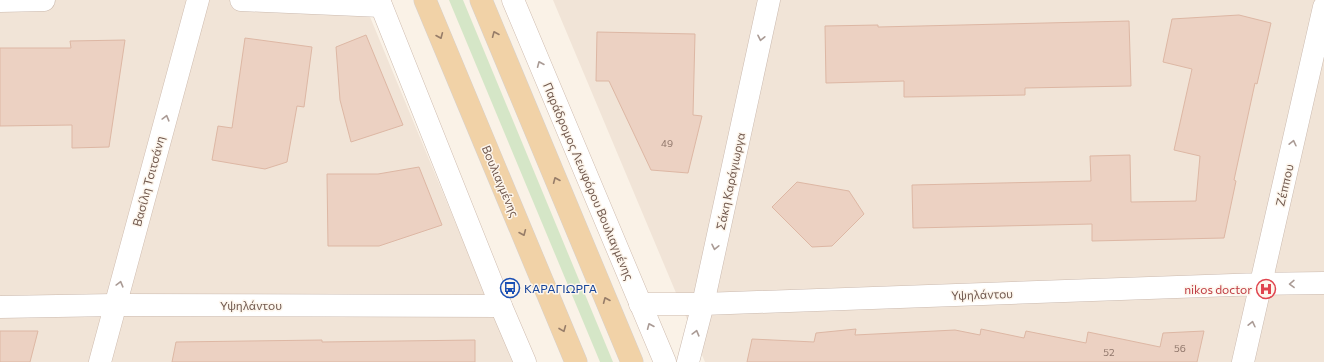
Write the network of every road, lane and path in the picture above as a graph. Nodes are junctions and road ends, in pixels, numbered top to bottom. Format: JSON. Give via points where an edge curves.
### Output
{"nodes":[{"id":1,"x":0,"y":0,"type":"edge"},
{"id":2,"x":44,"y":0,"type":"edge"},
{"id":3,"x":198,"y":0,"type":"edge"},
{"id":4,"x":241,"y":0,"type":"edge"},
{"id":5,"x":425,"y":0,"type":"edge"},
{"id":6,"x":481,"y":0,"type":"edge"},
{"id":7,"x":514,"y":0,"type":"edge"},
{"id":8,"x":769,"y":0,"type":"edge"},
{"id":9,"x":380,"y":3,"type":"edge"},
{"id":10,"x":1324,"y":7,"type":"edge"},
{"id":11,"x":1324,"y":283,"type":"edge"},
{"id":12,"x":1261,"y":284,"type":"junction"},
{"id":13,"x":640,"y":304,"type":"junction"},
{"id":14,"x":703,"y":304,"type":"junction"},
{"id":15,"x":114,"y":305,"type":"junction"},
{"id":16,"x":501,"y":306,"type":"junction"},
{"id":17,"x":0,"y":307,"type":"edge"},
{"id":18,"x":100,"y":362,"type":"edge"},
{"id":19,"x":525,"y":362,"type":"edge"},
{"id":20,"x":576,"y":362,"type":"edge"},
{"id":21,"x":632,"y":362,"type":"edge"},
{"id":22,"x":665,"y":362,"type":"edge"},
{"id":23,"x":688,"y":362,"type":"edge"},
{"id":24,"x":1243,"y":362,"type":"edge"}],
"edges":[{"from":1,"to":2,"type":"street"},
{"from":15,"to":3,"type":"street","name":"Βασίλη Τσιτσάνη","one_way":true},
{"from":4,"to":9,"type":"street"},
{"from":5,"to":20,"type":"main road","name":"Βουλιαγμένης","one_way":true},
{"from":21,"to":6,"type":"main road","one_way":true},
{"from":13,"to":7,"type":"street","name":"Παράδρομος Λεωφόρου Βουλιαγμένης","one_way":true},
{"from":8,"to":14,"type":"street","name":"Σάκη Καράγιωργα","one_way":true},
{"from":9,"to":16,"type":"street"},
{"from":12,"to":10,"type":"street","name":"Ζέππου","one_way":true},
{"from":11,"to":12,"type":"street","name":"Υψηλάντου","one_way":true},
{"from":12,"to":14,"type":"street","name":"Υψηλάντου"},
{"from":24,"to":12,"type":"street","name":"Ζέππου","one_way":true},
{"from":13,"to":14,"type":"street","name":"Υψηλάντου"},
{"from":22,"to":13,"type":"street","name":"Παράδρομος Λεωφόρου Βουλιαγμένης","one_way":true},
{"from":23,"to":14,"type":"street","name":"Σάκη Καράγιωργα","one_way":true},
{"from":15,"to":16,"type":"street","name":"Υψηλάντου"},
{"from":15,"to":17,"type":"street","name":"Υψηλάντου"},
{"from":15,"to":18,"type":"street","name":"Βασίλη Τσιτσάνη"},
{"from":16,"to":19,"type":"street"}]}
